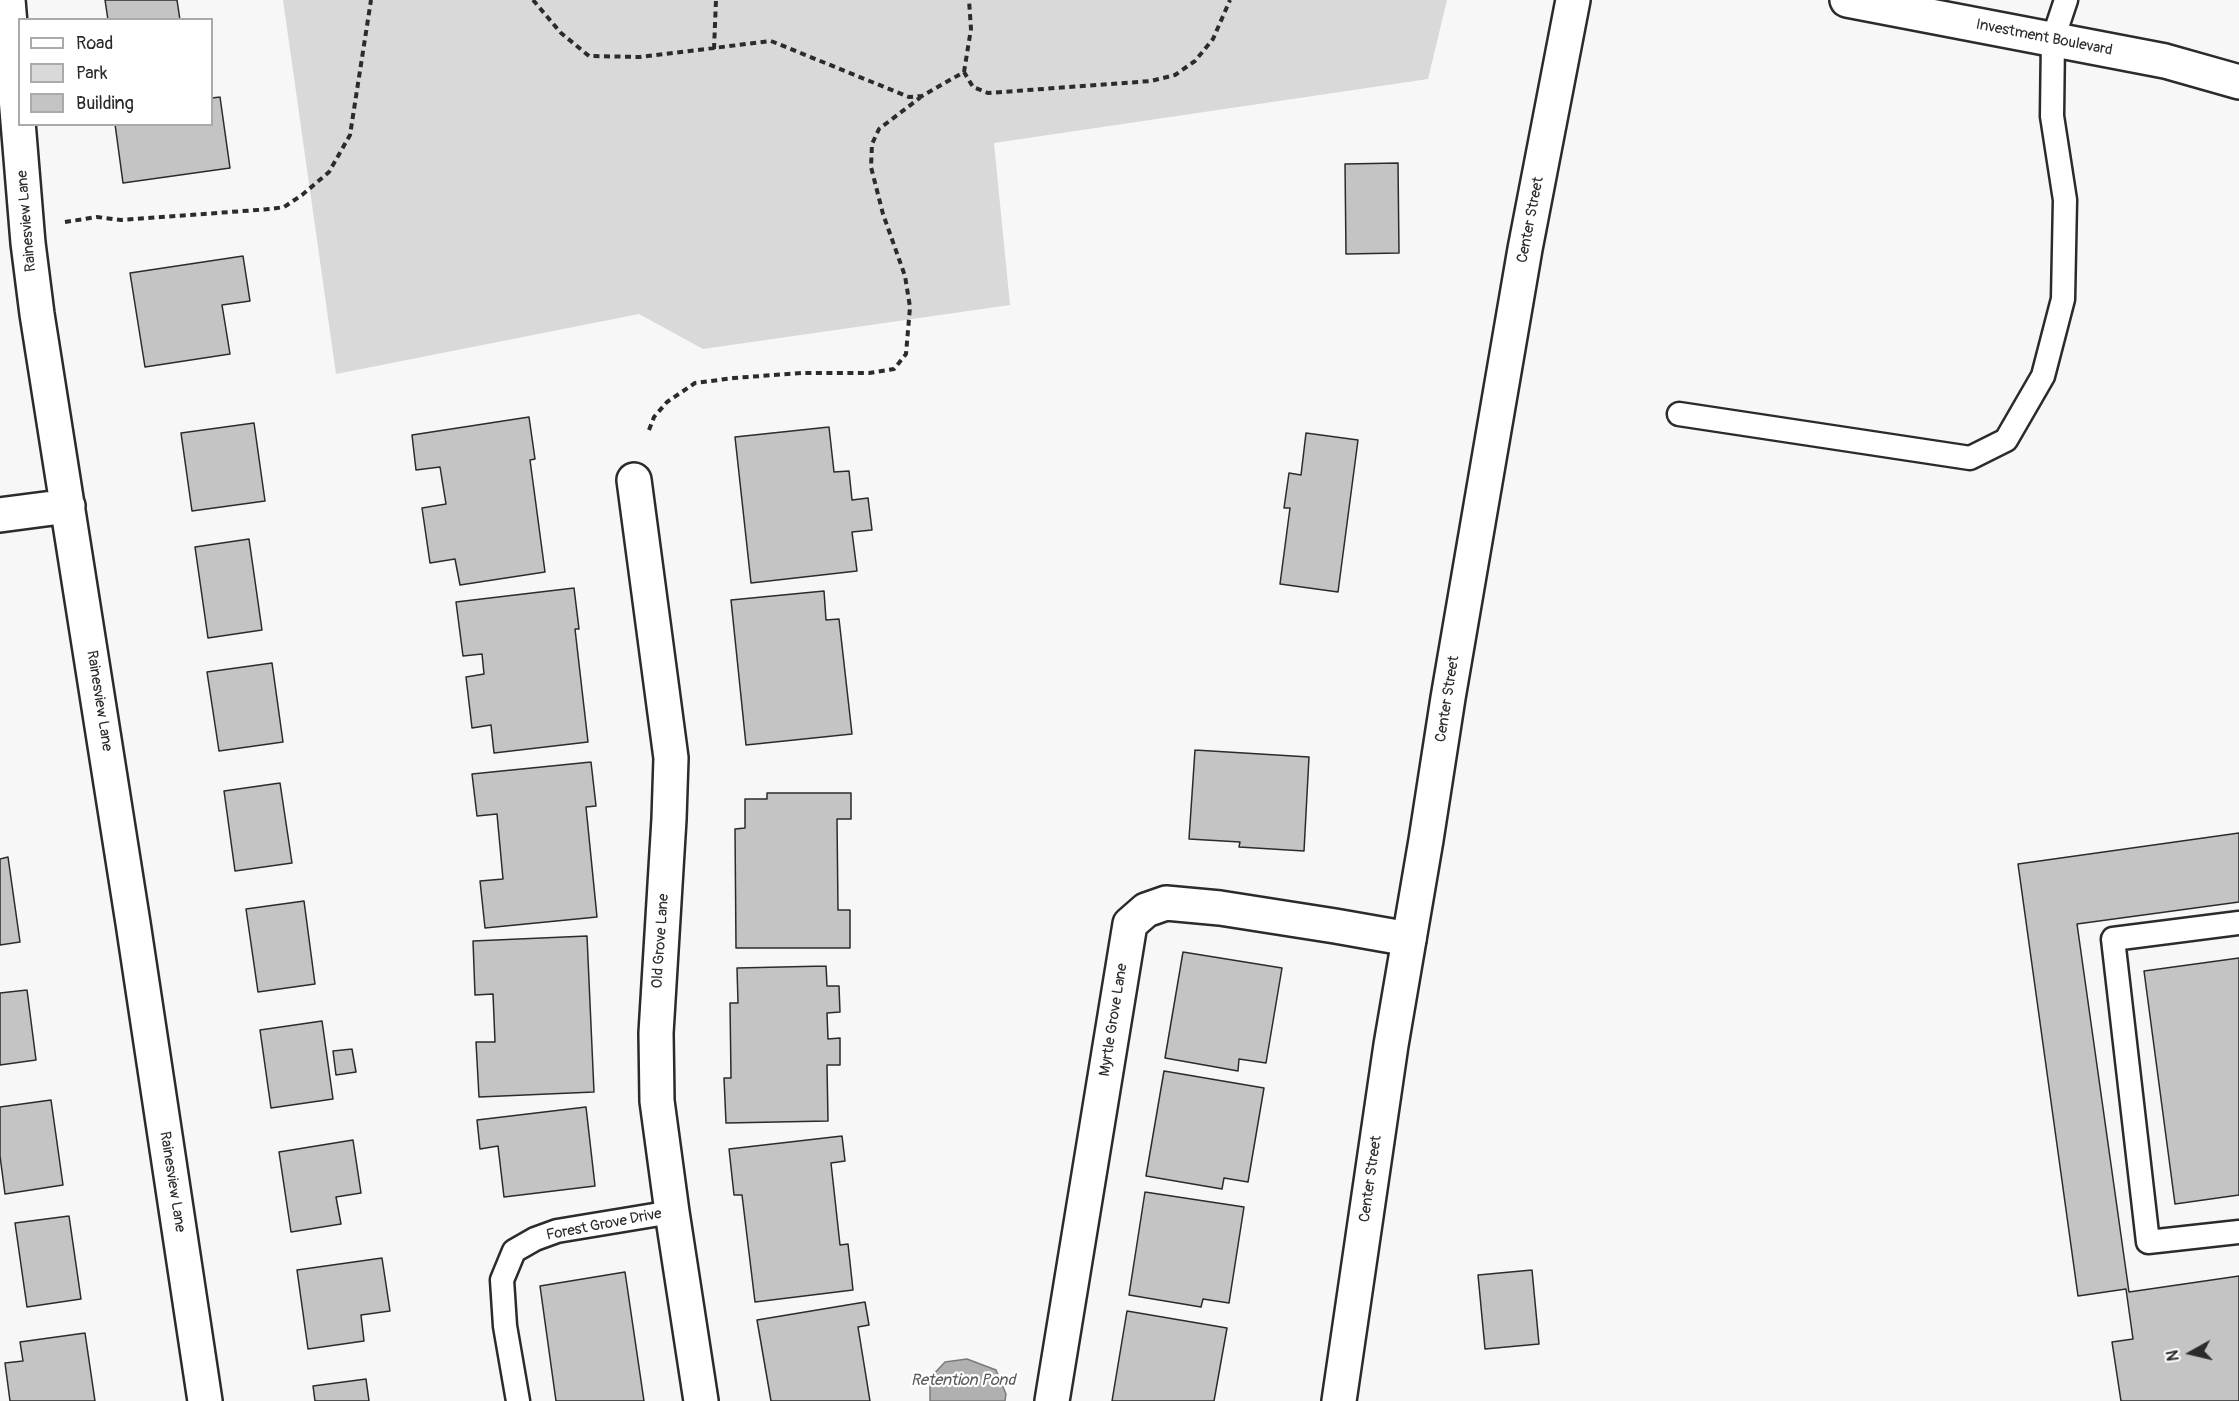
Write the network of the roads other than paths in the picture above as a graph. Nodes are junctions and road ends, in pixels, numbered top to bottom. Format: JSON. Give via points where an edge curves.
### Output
{"nodes":[{"id":1,"x":1573,"y":0,"type":"edge"},
{"id":2,"x":1847,"y":0,"type":"edge"},
{"id":3,"x":2066,"y":0,"type":"edge"},
{"id":4,"x":6,"y":8,"type":"edge"},
{"id":5,"x":2053,"y":39,"type":"junction"},
{"id":6,"x":2239,"y":82,"type":"edge"},
{"id":7,"x":1679,"y":414,"type":"dead end"},
{"id":8,"x":634,"y":480,"type":"dead end"},
{"id":9,"x":68,"y":506,"type":"junction"},
{"id":10,"x":0,"y":515,"type":"edge"},
{"id":11,"x":2239,"y":922,"type":"edge"},
{"id":12,"x":1409,"y":939,"type":"junction"},
{"id":13,"x":672,"y":1212,"type":"junction"},
{"id":14,"x":2239,"y":1232,"type":"edge"},
{"id":15,"x":205,"y":1401,"type":"edge"},
{"id":16,"x":518,"y":1401,"type":"edge"},
{"id":17,"x":701,"y":1401,"type":"edge"},
{"id":18,"x":1053,"y":1401,"type":"edge"},
{"id":19,"x":1339,"y":1401,"type":"edge"}],
"edges":[{"from":1,"to":12,"type":"street","name":"Center Street","via":[[1525,249]]},
{"from":2,"to":5,"type":"street","name":"Investment Boulevard"},
{"from":3,"to":5,"type":"lane"},
{"from":4,"to":9,"type":"street","name":"Rainesview Lane","via":[[37,314]]},
{"from":5,"to":6,"type":"street","name":"Investment Boulevard","via":[[2165,61]]},
{"from":5,"to":7,"type":"lane","via":[[2052,116],[2065,200],[2063,299],[2043,376],[2006,440],[1970,458]]},
{"from":8,"to":13,"type":"street","name":"Old Grove Lane","via":[[671,758],[656,1033],[657,1101]]},
{"from":9,"to":10,"type":"street"},
{"from":9,"to":15,"type":"street","name":"Rainesview Lane"},
{"from":11,"to":14,"type":"lane","via":[[2113,939],[2148,1242]]},
{"from":12,"to":18,"type":"street","name":"Myrtle Grove Lane","via":[[1166,903],[1146,910],[1130,924]]},
{"from":12,"to":19,"type":"street","name":"Center Street"},
{"from":13,"to":16,"type":"lane","name":"Forest Grove Drive","via":[[557,1231],[514,1251],[502,1280],[505,1326]]},
{"from":13,"to":17,"type":"street","name":"Old Grove Lane"}]}
